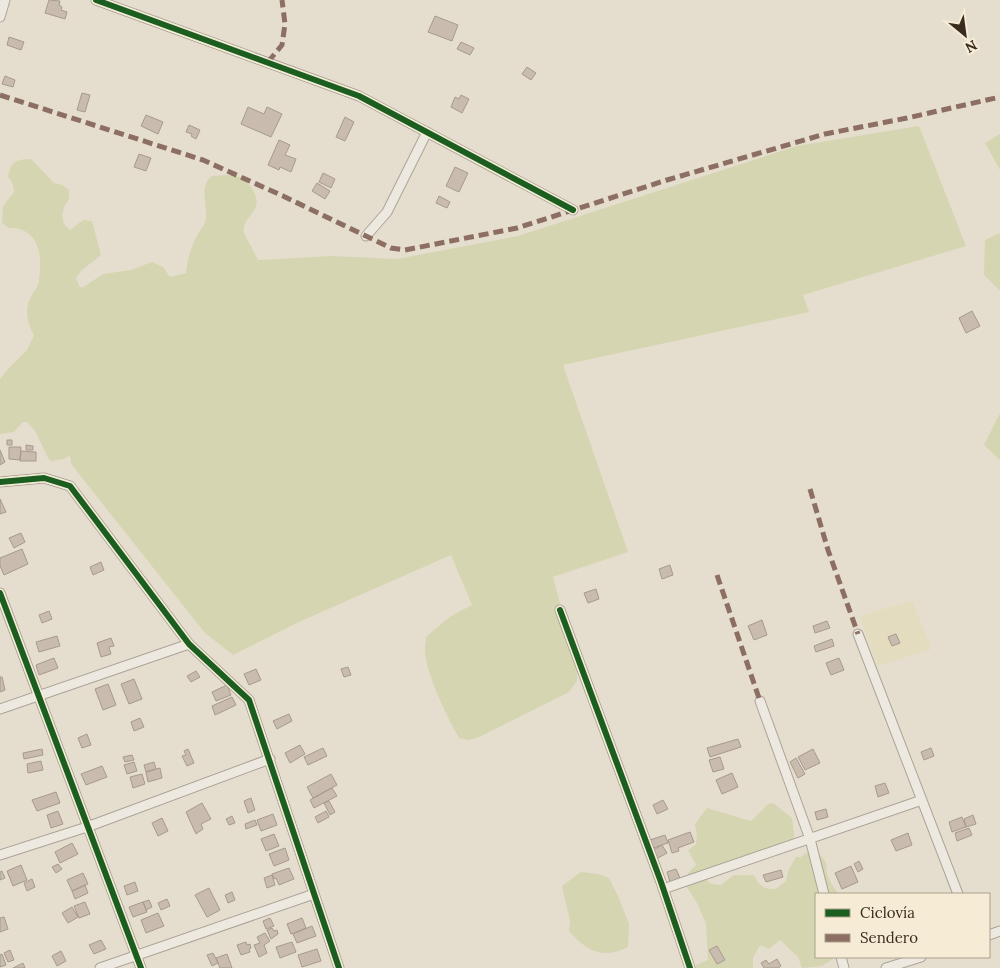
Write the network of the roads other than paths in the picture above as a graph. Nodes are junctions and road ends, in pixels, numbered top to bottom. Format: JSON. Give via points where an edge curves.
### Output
{"nodes":[{"id":1,"x":5,"y":0,"type":"edge"},
{"id":2,"x":96,"y":0,"type":"edge"},
{"id":3,"x":0,"y":17,"type":"edge"},
{"id":4,"x":427,"y":132,"type":"junction"},
{"id":5,"x":573,"y":210,"type":"dead end"},
{"id":6,"x":366,"y":236,"type":"dead end"},
{"id":7,"x":0,"y":482,"type":"edge"},
{"id":8,"x":0,"y":594,"type":"edge"},
{"id":9,"x":560,"y":610,"type":"dead end"},
{"id":10,"x":858,"y":634,"type":"dead end"},
{"id":11,"x":189,"y":644,"type":"junction"},
{"id":12,"x":37,"y":696,"type":"junction"},
{"id":13,"x":760,"y":701,"type":"dead end"},
{"id":14,"x":0,"y":709,"type":"edge"},
{"id":15,"x":270,"y":759,"type":"junction"},
{"id":16,"x":922,"y":800,"type":"junction"},
{"id":17,"x":87,"y":827,"type":"junction"},
{"id":18,"x":810,"y":839,"type":"junction"},
{"id":19,"x":0,"y":855,"type":"edge"},
{"id":20,"x":663,"y":889,"type":"junction"},
{"id":21,"x":824,"y":893,"type":"edge"},
{"id":22,"x":958,"y":893,"type":"edge"},
{"id":23,"x":314,"y":894,"type":"junction"},
{"id":24,"x":136,"y":956,"type":"junction"},
{"id":25,"x":918,"y":958,"type":"edge"},
{"id":26,"x":100,"y":968,"type":"edge"},
{"id":27,"x":141,"y":968,"type":"edge"},
{"id":28,"x":339,"y":968,"type":"edge"},
{"id":29,"x":690,"y":968,"type":"edge"},
{"id":30,"x":886,"y":968,"type":"edge"}],
"edges":[{"from":1,"to":3,"type":"street"},
{"from":2,"to":4,"type":"street","via":[[359,96]]},
{"from":4,"to":5,"type":"street"},
{"from":4,"to":6,"type":"street","via":[[387,212]]},
{"from":7,"to":11,"type":"street","via":[[44,478],[70,486]]},
{"from":8,"to":12,"type":"street"},
{"from":9,"to":20,"type":"street"},
{"from":10,"to":16,"type":"street"},
{"from":11,"to":12,"type":"street"},
{"from":11,"to":15,"type":"street","via":[[249,700]]},
{"from":12,"to":14,"type":"street"},
{"from":12,"to":17,"type":"street"},
{"from":13,"to":18,"type":"street"},
{"from":15,"to":17,"type":"street"},
{"from":15,"to":23,"type":"street"},
{"from":16,"to":18,"type":"street"},
{"from":16,"to":22,"type":"street"},
{"from":17,"to":19,"type":"street"},
{"from":17,"to":24,"type":"street"},
{"from":18,"to":20,"type":"street"},
{"from":18,"to":21,"type":"street"},
{"from":20,"to":29,"type":"street"},
{"from":23,"to":24,"type":"street"},
{"from":23,"to":28,"type":"street"},
{"from":24,"to":26,"type":"street"},
{"from":24,"to":27,"type":"street"},
{"from":25,"to":30,"type":"street"}]}
